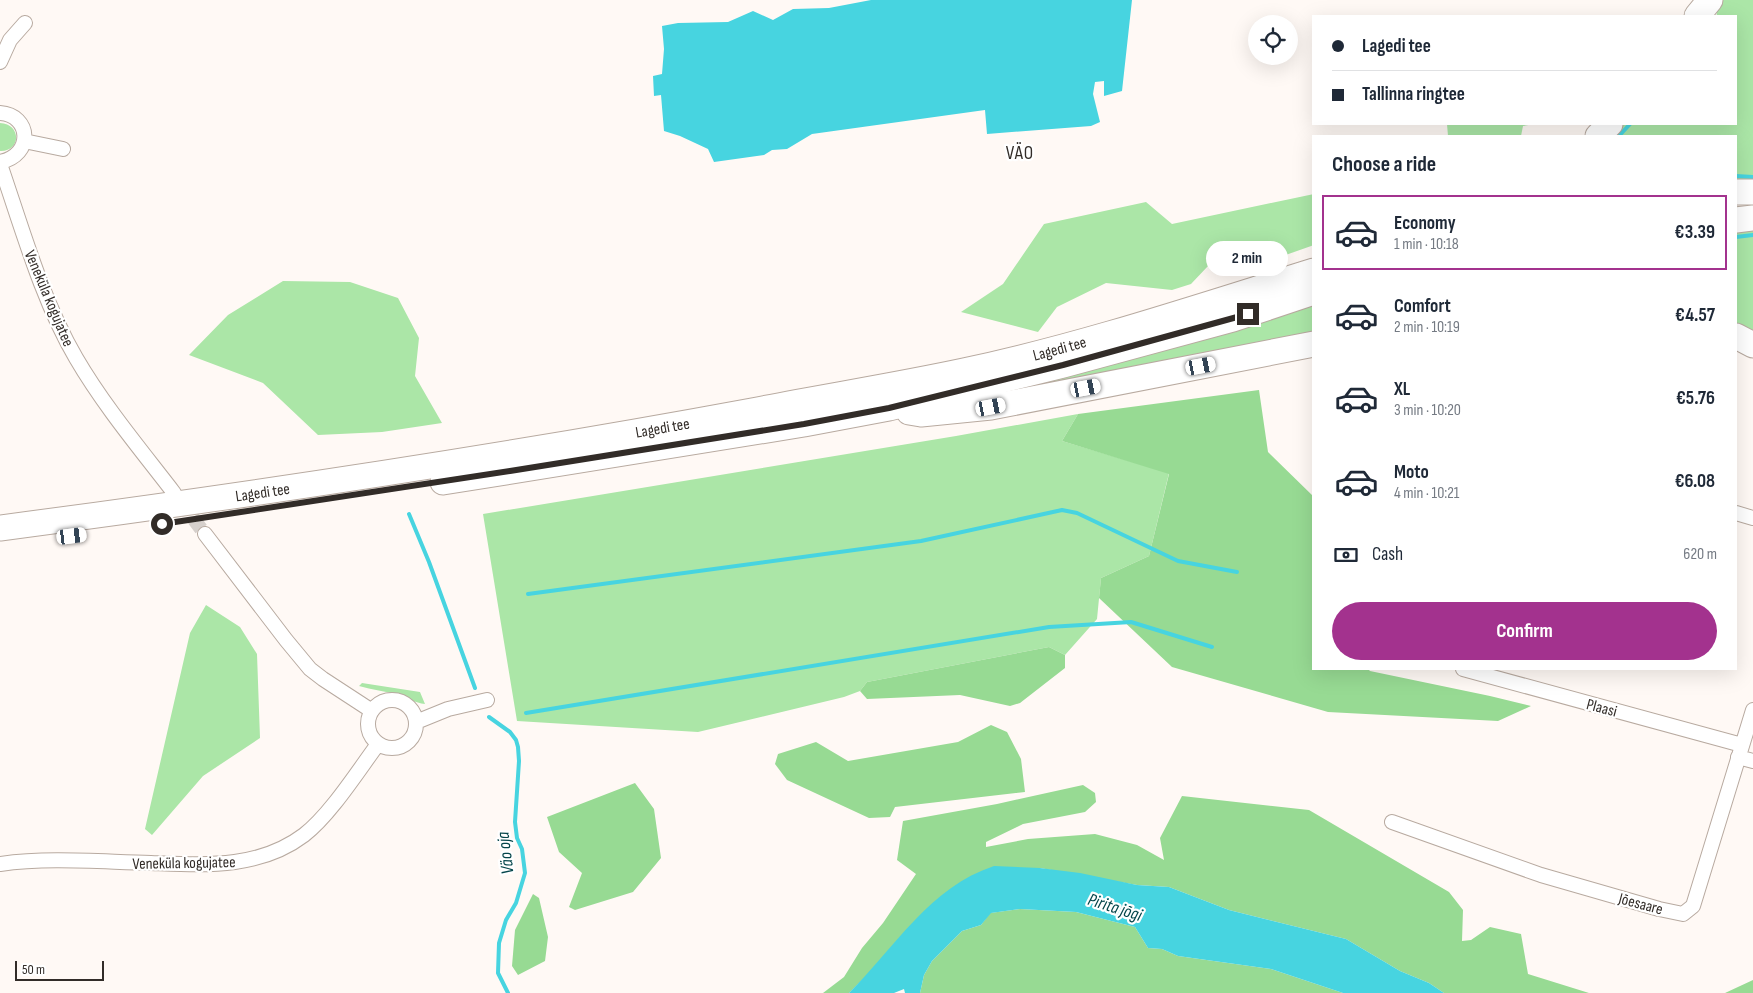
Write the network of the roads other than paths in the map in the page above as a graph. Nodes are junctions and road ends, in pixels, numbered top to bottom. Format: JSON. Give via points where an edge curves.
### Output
{"nodes":[{"id":1,"x":1710,"y":0,"type":"edge"},
{"id":2,"x":1698,"y":15,"type":"edge"},
{"id":3,"x":25,"y":23,"type":"dead end"},
{"id":4,"x":0,"y":62,"type":"edge"},
{"id":5,"x":0,"y":113,"type":"edge"},
{"id":6,"x":1609,"y":125,"type":"edge"},
{"id":7,"x":1599,"y":135,"type":"edge"},
{"id":8,"x":24,"y":141,"type":"junction"},
{"id":9,"x":63,"y":148,"type":"dead end"},
{"id":10,"x":0,"y":163,"type":"edge"},
{"id":11,"x":1737,"y":192,"type":"edge"},
{"id":12,"x":1753,"y":192,"type":"edge"},
{"id":13,"x":1753,"y":218,"type":"edge"},
{"id":14,"x":1737,"y":220,"type":"edge"},
{"id":15,"x":1312,"y":287,"type":"edge"},
{"id":16,"x":1312,"y":287,"type":"edge"},
{"id":17,"x":1737,"y":337,"type":"edge"},
{"id":18,"x":1312,"y":344,"type":"edge"},
{"id":19,"x":1753,"y":345,"type":"edge"},
{"id":20,"x":889,"y":408,"type":"junction"},
{"id":21,"x":174,"y":493,"type":"tunnel mouth"},
{"id":22,"x":1737,"y":512,"type":"edge"},
{"id":23,"x":1753,"y":518,"type":"edge"},
{"id":24,"x":0,"y":528,"type":"edge"},
{"id":25,"x":204,"y":534,"type":"tunnel mouth"},
{"id":26,"x":0,"y":544,"type":"edge"},
{"id":27,"x":1465,"y":670,"type":"edge"},
{"id":28,"x":487,"y":700,"type":"dead end"},
{"id":29,"x":1753,"y":710,"type":"edge"},
{"id":30,"x":372,"y":711,"type":"junction"},
{"id":31,"x":416,"y":722,"type":"junction"},
{"id":32,"x":378,"y":744,"type":"junction"},
{"id":33,"x":1740,"y":751,"type":"junction"},
{"id":34,"x":1753,"y":761,"type":"edge"},
{"id":35,"x":1392,"y":822,"type":"dead end"},
{"id":36,"x":0,"y":864,"type":"edge"}],
"edges":[{"from":1,"to":2,"type":"highway"},
{"from":3,"to":4,"type":"street","via":[[10,40]]},
{"from":5,"to":8,"type":"street","via":[[18,120],[24,130]]},
{"from":6,"to":7,"type":"highway"},
{"from":8,"to":9,"type":"street"},
{"from":8,"to":10,"type":"street","via":[[20,152],[11,160]]},
{"from":10,"to":21,"type":"street","name":"Veneküla kogujatee","via":[[27,244],[63,334],[98,390]]},
{"from":11,"to":12,"type":"highway"},
{"from":13,"to":14,"type":"highway"},
{"from":15,"to":20,"type":"highway","name":"Lagedi tee","via":[[1232,319]]},
{"from":16,"to":24,"type":"highway","name":"Lagedi tee","via":[[966,371],[693,422],[156,508]]},
{"from":17,"to":19,"type":"highway"},
{"from":18,"to":20,"type":"highway","via":[[991,407],[921,414]]},
{"from":20,"to":26,"type":"highway","name":"Lagedi tee","via":[[481,476],[162,524]]},
{"from":22,"to":23,"type":"street"},
{"from":25,"to":30,"type":"street","via":[[310,669]]},
{"from":27,"to":33,"type":"street","name":"Plaasi"},
{"from":28,"to":31,"type":"street","via":[[448,709]]},
{"from":29,"to":33,"type":"street","name":"Jõesaare"},
{"from":30,"to":31,"type":"street","via":[[383,702],[398,701],[411,709]]},
{"from":30,"to":32,"type":"street","via":[[369,732]]},
{"from":31,"to":32,"type":"street","via":[[412,738],[407,743],[393,748]]},
{"from":32,"to":36,"type":"street","name":"Veneküla kogujatee","via":[[324,815],[304,834],[254,859],[234,864],[200,865],[76,861]]},
{"from":33,"to":34,"type":"street","name":"Plaasi"},
{"from":33,"to":35,"type":"street","name":"Jõesaare","via":[[1694,906],[1683,914],[1541,875]]}]}
